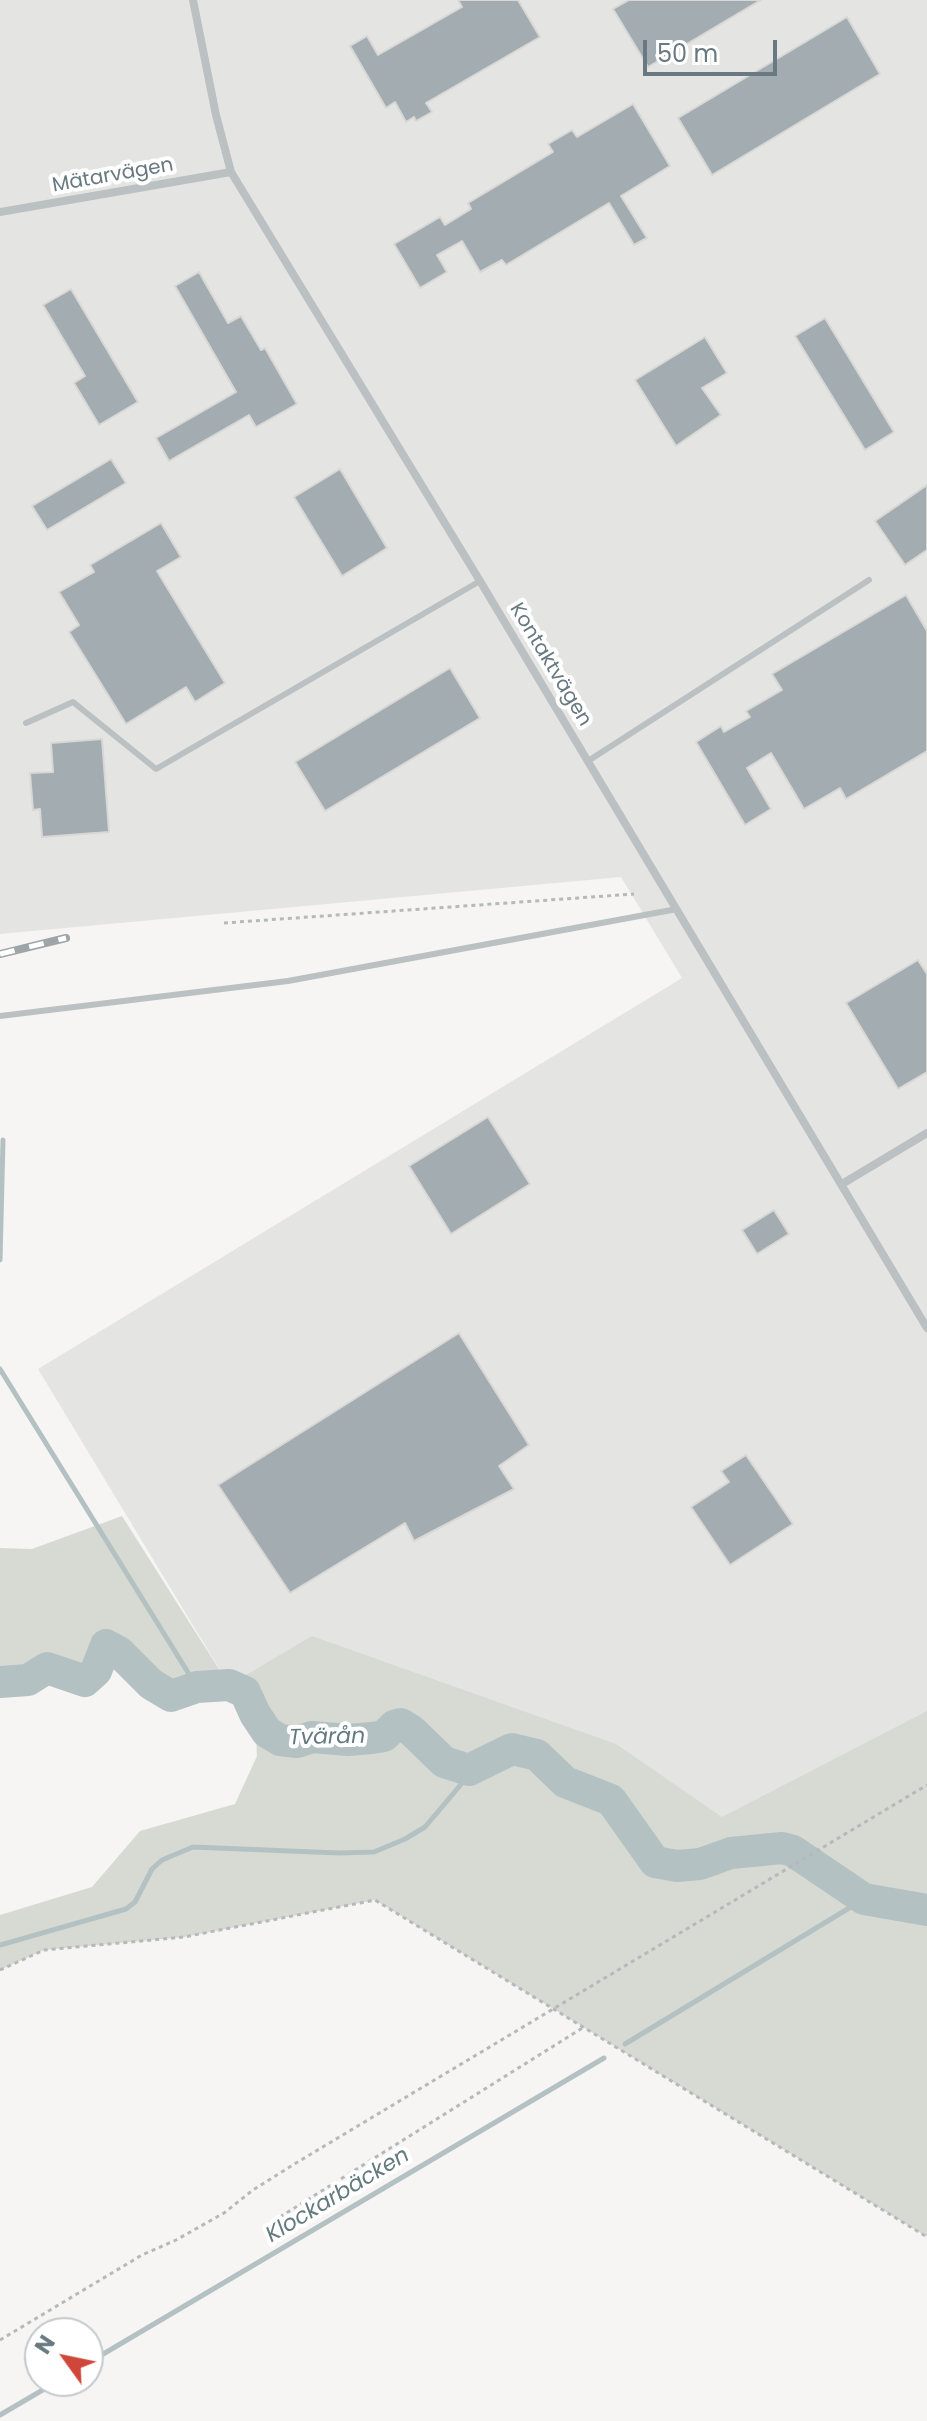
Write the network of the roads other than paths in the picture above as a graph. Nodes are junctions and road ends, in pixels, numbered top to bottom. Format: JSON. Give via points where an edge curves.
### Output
{"nodes":[{"id":1,"x":193,"y":0,"type":"edge"},
{"id":2,"x":231,"y":172,"type":"junction"},
{"id":3,"x":0,"y":212,"type":"edge"},
{"id":4,"x":869,"y":580,"type":"dead end"},
{"id":5,"x":480,"y":581,"type":"junction"},
{"id":6,"x":26,"y":723,"type":"dead end"},
{"id":7,"x":588,"y":761,"type":"junction"},
{"id":8,"x":677,"y":909,"type":"junction"},
{"id":9,"x":0,"y":1016,"type":"edge"},
{"id":10,"x":927,"y":1133,"type":"edge"},
{"id":11,"x":842,"y":1184,"type":"junction"},
{"id":12,"x":927,"y":1328,"type":"edge"}],
"edges":[{"from":1,"to":2,"type":"street","name":"Kontaktvägen"},
{"from":2,"to":3,"type":"street","name":"Mätarvägen"},
{"from":2,"to":5,"type":"street","name":"Kontaktvägen"},
{"from":4,"to":7,"type":"lane"},
{"from":5,"to":6,"type":"lane","via":[[156,769],[73,702]]},
{"from":5,"to":7,"type":"street","name":"Kontaktvägen"},
{"from":7,"to":8,"type":"street","name":"Kontaktvägen"},
{"from":8,"to":9,"type":"lane","via":[[288,981]]},
{"from":8,"to":11,"type":"street","name":"Kontaktvägen"},
{"from":10,"to":11,"type":"street"},
{"from":11,"to":12,"type":"street","name":"Kontaktvägen"}]}
